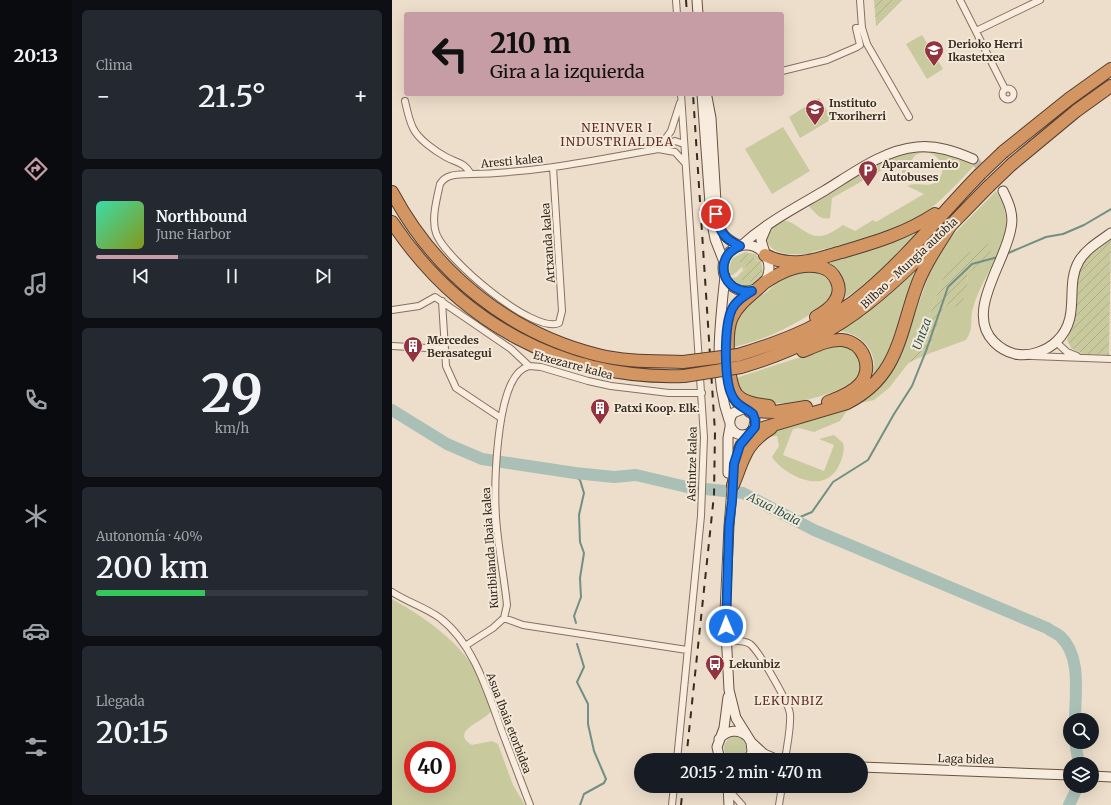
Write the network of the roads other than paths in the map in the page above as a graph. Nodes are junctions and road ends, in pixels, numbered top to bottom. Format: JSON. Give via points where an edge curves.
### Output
{"nodes":[{"id":1,"x":676,"y":0,"type":"edge"},
{"id":2,"x":860,"y":0,"type":"edge"},
{"id":3,"x":960,"y":0,"type":"edge"},
{"id":4,"x":1040,"y":0,"type":"edge"},
{"id":5,"x":698,"y":1,"type":"edge"},
{"id":6,"x":677,"y":12,"type":"edge"},
{"id":7,"x":698,"y":12,"type":"edge"},
{"id":8,"x":862,"y":28,"type":"junction"},
{"id":9,"x":976,"y":31,"type":"junction"},
{"id":10,"x":1111,"y":69,"type":"edge"},
{"id":11,"x":784,"y":71,"type":"edge"},
{"id":12,"x":1111,"y":86,"type":"edge"},
{"id":13,"x":1005,"y":89,"type":"dead end"},
{"id":14,"x":682,"y":96,"type":"edge"},
{"id":15,"x":682,"y":96,"type":"edge"},
{"id":16,"x":702,"y":96,"type":"edge"},
{"id":17,"x":707,"y":96,"type":"edge"},
{"id":18,"x":405,"y":101,"type":"dead end"},
{"id":19,"x":909,"y":117,"type":"dead end"},
{"id":20,"x":684,"y":144,"type":"junction"},
{"id":21,"x":658,"y":149,"type":"junction"},
{"id":22,"x":670,"y":151,"type":"junction"},
{"id":23,"x":973,"y":159,"type":"tunnel mouth"},
{"id":24,"x":685,"y":163,"type":"junction"},
{"id":25,"x":553,"y":167,"type":"junction"},
{"id":26,"x":471,"y":174,"type":"junction"},
{"id":27,"x":1003,"y":191,"type":"tunnel mouth"},
{"id":28,"x":392,"y":192,"type":"edge"},
{"id":29,"x":949,"y":206,"type":"junction"},
{"id":30,"x":392,"y":222,"type":"edge"},
{"id":31,"x":769,"y":223,"type":"junction"},
{"id":32,"x":952,"y":223,"type":"junction"},
{"id":33,"x":1111,"y":233,"type":"edge"},
{"id":34,"x":741,"y":245,"type":"junction"},
{"id":35,"x":765,"y":255,"type":"junction"},
{"id":36,"x":724,"y":262,"type":"junction"},
{"id":37,"x":725,"y":276,"type":"junction"},
{"id":38,"x":759,"y":286,"type":"junction"},
{"id":39,"x":442,"y":301,"type":"junction"},
{"id":40,"x":392,"y":310,"type":"edge"},
{"id":41,"x":1056,"y":342,"type":"junction"},
{"id":42,"x":392,"y":346,"type":"edge"},
{"id":43,"x":445,"y":350,"type":"junction"},
{"id":44,"x":780,"y":355,"type":"junction"},
{"id":45,"x":1022,"y":355,"type":"junction"},
{"id":46,"x":738,"y":357,"type":"junction"},
{"id":47,"x":1086,"y":358,"type":"junction"},
{"id":48,"x":1111,"y":359,"type":"edge"},
{"id":49,"x":529,"y":366,"type":"junction"},
{"id":50,"x":702,"y":393,"type":"junction"},
{"id":51,"x":796,"y":409,"type":"junction"},
{"id":52,"x":747,"y":410,"type":"junction"},
{"id":53,"x":501,"y":418,"type":"junction"},
{"id":54,"x":782,"y":421,"type":"junction"},
{"id":55,"x":730,"y":424,"type":"junction"},
{"id":56,"x":751,"y":432,"type":"junction"},
{"id":57,"x":731,"y":485,"type":"junction"},
{"id":58,"x":392,"y":592,"type":"edge"},
{"id":59,"x":504,"y":618,"type":"junction"},
{"id":60,"x":726,"y":640,"type":"junction"},
{"id":61,"x":465,"y":646,"type":"junction"},
{"id":62,"x":687,"y":650,"type":"junction"},
{"id":63,"x":729,"y":690,"type":"junction"},
{"id":64,"x":719,"y":739,"type":"junction"},
{"id":65,"x":750,"y":740,"type":"junction"},
{"id":66,"x":678,"y":753,"type":"edge"},
{"id":67,"x":717,"y":753,"type":"edge"},
{"id":68,"x":752,"y":753,"type":"edge"},
{"id":69,"x":763,"y":753,"type":"edge"},
{"id":70,"x":786,"y":753,"type":"edge"},
{"id":71,"x":868,"y":767,"type":"edge"},
{"id":72,"x":1063,"y":775,"type":"edge"},
{"id":73,"x":1099,"y":776,"type":"edge"},
{"id":74,"x":1111,"y":777,"type":"edge"},
{"id":75,"x":673,"y":793,"type":"edge"},
{"id":76,"x":728,"y":793,"type":"edge"},
{"id":77,"x":781,"y":793,"type":"edge"},
{"id":78,"x":734,"y":801,"type":"edge"},
{"id":79,"x":530,"y":805,"type":"edge"},
{"id":80,"x":672,"y":805,"type":"edge"},
{"id":81,"x":729,"y":805,"type":"edge"},
{"id":82,"x":742,"y":805,"type":"edge"},
{"id":83,"x":779,"y":805,"type":"edge"}],
"edges":[{"from":1,"to":6,"type":"street"},
{"from":2,"to":8,"type":"street"},
{"from":3,"to":9,"type":"street"},
{"from":4,"to":9,"type":"street"},
{"from":5,"to":7,"type":"street"},
{"from":8,"to":11,"type":"street","via":[[856,28],[860,45],[857,47],[827,60]]},
{"from":8,"to":19,"type":"street","via":[[866,44]]},
{"from":9,"to":13,"type":"street"},
{"from":10,"to":29,"type":"highway","name":"Bilbao - Mungia autobia","bridge":true,"via":[[1003,152]]},
{"from":12,"to":32,"type":"highway","name":"Bilbao - Mungia autobia","bridge":true,"via":[[1076,111],[1012,164]]},
{"from":14,"to":20,"type":"street","name":"Astintze kalea"},
{"from":15,"to":21,"type":"street","name":"Astintze kalea","via":[[671,131]]},
{"from":16,"to":36,"type":"street","via":[[711,218]]},
{"from":17,"to":34,"type":"street","via":[[719,228],[724,237]]},
{"from":18,"to":26,"type":"street","name":"Aresti kalea","via":[[413,129],[419,136],[441,154],[461,162]]},
{"from":20,"to":21,"type":"street","name":"Aresti kalea","via":[[680,141],[669,142]]},
{"from":20,"to":22,"type":"street"},
{"from":20,"to":24,"type":"street","name":"Astintze kalea"},
{"from":21,"to":22,"type":"street","name":"Aresti kalea"},
{"from":21,"to":25,"type":"street","name":"Aresti kalea"},
{"from":22,"to":24,"type":"street","name":"Aresti kalea","via":[[679,154]]},
{"from":23,"to":31,"type":"street","via":[[954,151],[931,147],[894,152]]},
{"from":24,"to":50,"type":"street","name":"Astintze kalea"},
{"from":25,"to":26,"type":"street","name":"Aresti kalea"},
{"from":25,"to":26,"type":"street","name":"Artxanda kalea","via":[[562,318],[560,323],[555,325],[539,322],[493,294],[443,245],[436,234],[434,225],[440,184],[443,179],[452,175]]},
{"from":27,"to":45,"type":"street","via":[[1009,201],[1012,227],[984,306],[984,327],[990,338],[1004,350]]},
{"from":28,"to":46,"type":"highway","bridge":true,"via":[[414,229],[438,260],[475,295],[507,317],[565,346],[599,356],[623,359],[683,362]]},
{"from":29,"to":35,"type":"highway","via":[[907,231],[818,259],[801,262],[783,261]]},
{"from":29,"to":46,"type":"highway","name":"Bilbao - Mungia autobia","via":[[898,262],[866,292],[807,330]]},
{"from":30,"to":46,"type":"highway","name":"Bilbao - Mungia autobia","bridge":true,"via":[[416,256],[468,307],[511,335],[552,354],[603,369],[656,376],[684,376]]},
{"from":31,"to":34,"type":"street"},
{"from":31,"to":35,"type":"street","via":[[761,240]]},
{"from":32,"to":44,"type":"highway","name":"Bilbao - Mungia autobia","via":[[866,305],[826,331]]},
{"from":32,"to":54,"type":"highway","via":[[916,287],[899,345],[879,380],[847,404]]},
{"from":33,"to":41,"type":"street","via":[[1086,251],[1079,261],[1074,273],[1071,316]]},
{"from":34,"to":35,"type":"street","via":[[752,246]]},
{"from":34,"to":36,"type":"street","via":[[730,252]]},
{"from":35,"to":38,"type":"street","via":[[770,267],[768,276]]},
{"from":36,"to":37,"type":"street"},
{"from":37,"to":38,"type":"street","via":[[738,290]]},
{"from":37,"to":55,"type":"street","via":[[719,338],[721,380]]},
{"from":38,"to":46,"type":"highway","via":[[785,270],[819,266],[835,278],[838,294],[832,305],[810,321]]},
{"from":38,"to":51,"type":"highway","via":[[742,302],[729,328],[731,381],[738,396],[753,403]]},
{"from":38,"to":52,"type":"street","via":[[736,302],[727,322],[728,385],[734,399]]},
{"from":39,"to":40,"type":"street","via":[[435,297],[419,306]]},
{"from":39,"to":43,"type":"street"},
{"from":39,"to":49,"type":"street","name":"Etxezarre kalea","via":[[511,349]]},
{"from":41,"to":45,"type":"street","via":[[1036,353]]},
{"from":41,"to":47,"type":"street","via":[[1067,352]]},
{"from":42,"to":43,"type":"street"},
{"from":43,"to":53,"type":"street","via":[[446,366],[456,388]]},
{"from":44,"to":46,"type":"highway","name":"Bilbao - Mungia autobia"},
{"from":44,"to":51,"type":"highway","via":[[842,340],[854,343],[866,362],[864,378],[854,389],[831,401]]},
{"from":45,"to":47,"type":"street"},
{"from":47,"to":48,"type":"street"},
{"from":49,"to":50,"type":"street","name":"Etxezarre kalea","via":[[610,386],[669,393]]},
{"from":49,"to":53,"type":"street","name":"Kuribilanda Ibaia kalea","via":[[514,378]]},
{"from":50,"to":62,"type":"street","name":"Astintze kalea","via":[[703,480]]},
{"from":51,"to":52,"type":"highway","via":[[764,413]]},
{"from":52,"to":55,"type":"street","via":[[733,413]]},
{"from":52,"to":56,"type":"street","via":[[755,420]]},
{"from":53,"to":59,"type":"street","name":"Kuribilanda Ibaia kalea","via":[[496,467],[496,518],[507,605]]},
{"from":54,"to":56,"type":"highway"},
{"from":54,"to":57,"type":"highway","via":[[762,433],[751,444]]},
{"from":55,"to":56,"type":"street","via":[[737,434],[744,436]]},
{"from":55,"to":57,"type":"street","via":[[728,438]]},
{"from":56,"to":57,"type":"street","via":[[737,452]]},
{"from":57,"to":60,"type":"street"},
{"from":58,"to":61,"type":"street","name":"Asua Ibaia etorbidea","via":[[440,619],[454,631]]},
{"from":59,"to":61,"type":"street"},
{"from":59,"to":62,"type":"street","via":[[522,625]]},
{"from":60,"to":63,"type":"street"},
{"from":60,"to":70,"type":"street","via":[[745,642],[758,652],[787,703],[790,713]]},
{"from":61,"to":79,"type":"street","name":"Asua Ibaia etorbidea","via":[[483,679]]},
{"from":62,"to":66,"type":"street","name":"Astintze kalea"},
{"from":63,"to":64,"type":"street","via":[[726,719]]},
{"from":63,"to":65,"type":"street","via":[[736,718]]},
{"from":64,"to":65,"type":"street","via":[[734,731],[742,733]]},
{"from":64,"to":67,"type":"street"},
{"from":65,"to":68,"type":"street"},
{"from":65,"to":69,"type":"street"},
{"from":71,"to":72,"type":"street","name":"Laga bidea"},
{"from":73,"to":74,"type":"street"},
{"from":75,"to":80,"type":"street"},
{"from":76,"to":81,"type":"street"},
{"from":77,"to":83,"type":"street"},
{"from":78,"to":82,"type":"street"}]}
